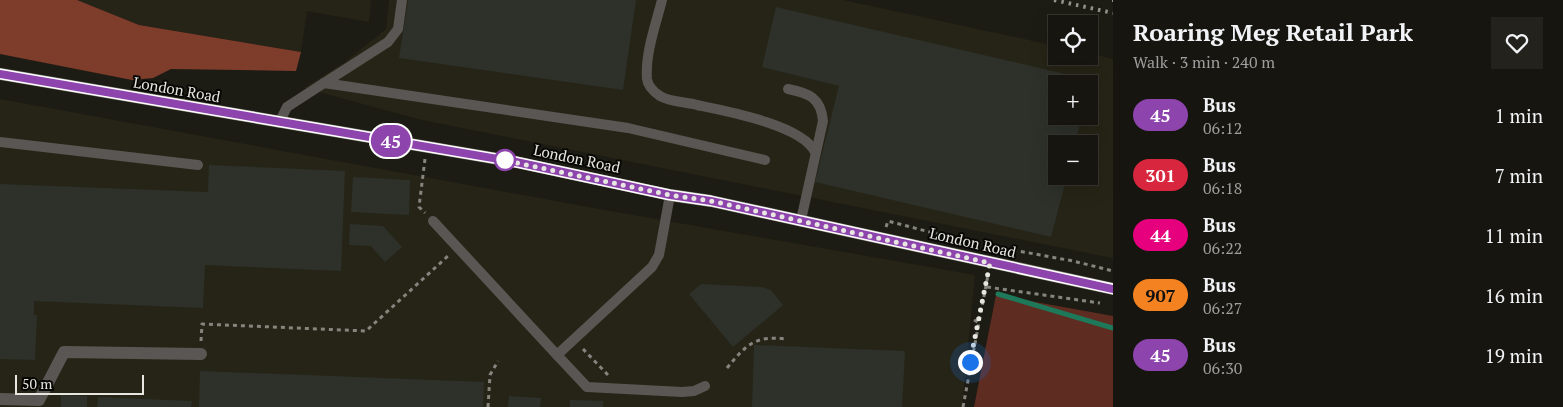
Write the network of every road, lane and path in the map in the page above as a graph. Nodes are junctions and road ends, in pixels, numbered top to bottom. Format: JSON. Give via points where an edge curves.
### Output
{"nodes":[{"id":1,"x":402,"y":0,"type":"edge"},
{"id":2,"x":662,"y":0,"type":"edge"},
{"id":3,"x":0,"y":74,"type":"edge"},
{"id":4,"x":324,"y":83,"type":"junction"},
{"id":5,"x":788,"y":89,"type":"dead end"},
{"id":6,"x":279,"y":123,"type":"junction"},
{"id":7,"x":0,"y":142,"type":"edge"},
{"id":8,"x":427,"y":147,"type":"junction"},
{"id":9,"x":816,"y":152,"type":"junction"},
{"id":10,"x":765,"y":160,"type":"dead end"},
{"id":11,"x":198,"y":165,"type":"dead end"},
{"id":12,"x":670,"y":195,"type":"junction"},
{"id":13,"x":801,"y":220,"type":"junction"},
{"id":14,"x":433,"y":221,"type":"joint"},
{"id":15,"x":457,"y":247,"type":"junction"},
{"id":16,"x":1073,"y":260,"type":"dead end"},
{"id":17,"x":990,"y":263,"type":"junction"},
{"id":18,"x":1113,"y":271,"type":"edge"},
{"id":19,"x":986,"y":287,"type":"junction"},
{"id":20,"x":1113,"y":289,"type":"edge"},
{"id":21,"x":1104,"y":303,"type":"dead end"},
{"id":22,"x":974,"y":320,"type":"dead end"},
{"id":23,"x":980,"y":323,"type":"junction"},
{"id":24,"x":786,"y":338,"type":"dead end"},
{"id":25,"x":574,"y":339,"type":"junction"},
{"id":26,"x":201,"y":354,"type":"joint"},
{"id":27,"x":557,"y":355,"type":"junction"},
{"id":28,"x":498,"y":360,"type":"dead end"},
{"id":29,"x":727,"y":368,"type":"dead end"},
{"id":30,"x":705,"y":386,"type":"dead end"},
{"id":31,"x":614,"y":388,"type":"junction"},
{"id":32,"x":0,"y":399,"type":"edge"},
{"id":33,"x":488,"y":407,"type":"edge"},
{"id":34,"x":963,"y":407,"type":"edge"}],
"edges":[{"from":1,"to":4,"type":"lane","via":[[398,29],[388,42]]},
{"from":2,"to":9,"type":"lane","via":[[650,52],[647,79],[650,88],[662,97],[738,114],[791,131],[812,144]]},
{"from":3,"to":6,"type":"main road","name":"London Road"},
{"from":4,"to":6,"type":"lane","via":[[286,107]]},
{"from":4,"to":10,"type":"lane","via":[[628,128]]},
{"from":5,"to":9,"type":"lane","via":[[815,97],[822,111]]},
{"from":6,"to":8,"type":"main road","name":"London Road"},
{"from":7,"to":11,"type":"lane"},
{"from":8,"to":12,"type":"main road","name":"London Road","via":[[516,162]]},
{"from":8,"to":14,"type":"path","via":[[419,207]]},
{"from":9,"to":13,"type":"lane"},
{"from":12,"to":13,"type":"main road","name":"London Road"},
{"from":12,"to":25,"type":"lane","via":[[659,255],[652,267]]},
{"from":13,"to":17,"type":"main road","name":"London Road"},
{"from":14,"to":15,"type":"lane"},
{"from":15,"to":26,"type":"path","via":[[366,331],[202,324]]},
{"from":15,"to":27,"type":"lane"},
{"from":16,"to":18,"type":"path"},
{"from":17,"to":19,"type":"path"},
{"from":17,"to":20,"type":"main road","name":"London Road"},
{"from":19,"to":21,"type":"path"},
{"from":19,"to":23,"type":"path"},
{"from":22,"to":23,"type":"path"},
{"from":23,"to":34,"type":"path"},
{"from":24,"to":29,"type":"path","via":[[771,337],[745,345]]},
{"from":25,"to":27,"type":"lane"},
{"from":25,"to":31,"type":"path","via":[[614,382]]},
{"from":26,"to":32,"type":"street","via":[[64,352],[39,400]]},
{"from":27,"to":31,"type":"lane","via":[[587,387]]},
{"from":28,"to":33,"type":"path","via":[[490,375]]},
{"from":30,"to":31,"type":"lane","via":[[694,391]]}]}
